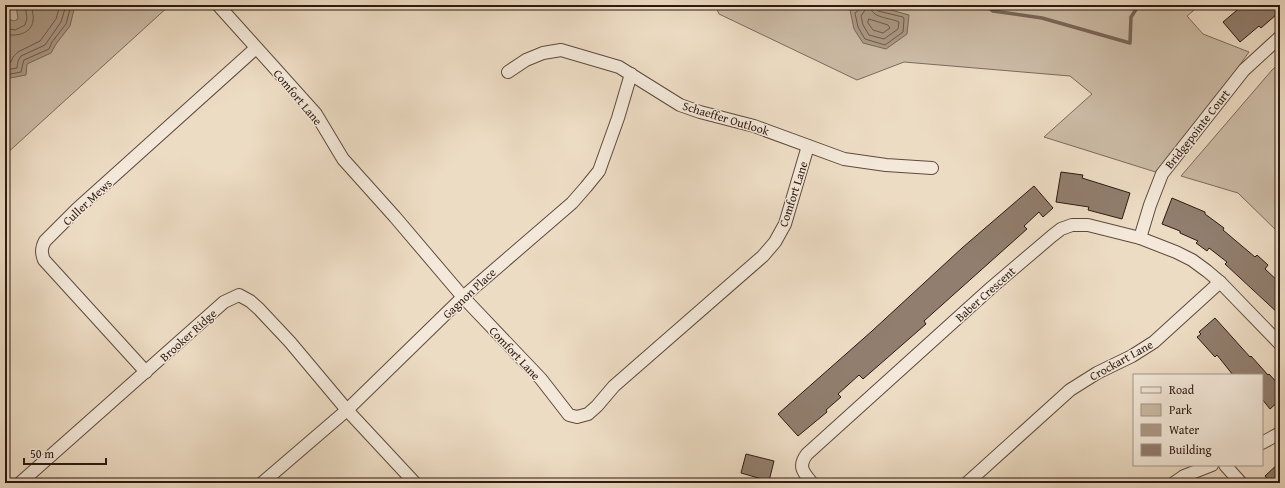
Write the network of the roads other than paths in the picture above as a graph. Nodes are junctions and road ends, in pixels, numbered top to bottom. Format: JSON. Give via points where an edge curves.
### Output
{"nodes":[{"id":1,"x":218,"y":5,"type":"edge"},
{"id":2,"x":1280,"y":37,"type":"edge"},
{"id":3,"x":256,"y":48,"type":"junction"},
{"id":4,"x":508,"y":72,"type":"dead end"},
{"id":5,"x":631,"y":74,"type":"junction"},
{"id":6,"x":808,"y":146,"type":"junction"},
{"id":7,"x":932,"y":168,"type":"dead end"},
{"id":8,"x":1140,"y":238,"type":"junction"},
{"id":9,"x":1220,"y":282,"type":"junction"},
{"id":10,"x":463,"y":297,"type":"junction"},
{"id":11,"x":1280,"y":344,"type":"edge"},
{"id":12,"x":146,"y":372,"type":"junction"},
{"id":13,"x":347,"y":410,"type":"junction"},
{"id":14,"x":1280,"y":433,"type":"edge"},
{"id":15,"x":1263,"y":442,"type":"edge"},
{"id":16,"x":1209,"y":466,"type":"edge"},
{"id":17,"x":1226,"y":466,"type":"edge"},
{"id":18,"x":20,"y":483,"type":"edge"},
{"id":19,"x":262,"y":483,"type":"edge"},
{"id":20,"x":415,"y":483,"type":"edge"},
{"id":21,"x":812,"y":483,"type":"edge"},
{"id":22,"x":966,"y":483,"type":"edge"},
{"id":23,"x":1174,"y":483,"type":"edge"},
{"id":24,"x":1241,"y":483,"type":"edge"}],
"edges":[{"from":1,"to":3,"type":"street","name":"Comfort Lane"},
{"from":2,"to":8,"type":"street","name":"Bridgepointe Court","via":[[1244,70],[1162,174]]},
{"from":3,"to":10,"type":"street","name":"Comfort Lane","via":[[316,114],[343,159]]},
{"from":3,"to":12,"type":"street","name":"Culler Mews","via":[[77,209],[42,246],[41,254],[44,260]]},
{"from":4,"to":5,"type":"street","name":"Schaeffer Outlook","via":[[526,60],[543,53],[561,50],[619,67]]},
{"from":5,"to":6,"type":"street","name":"Schaeffer Outlook","via":[[680,104],[779,134]]},
{"from":5,"to":10,"type":"street","name":"Gagnon Place","via":[[599,171],[572,203]]},
{"from":6,"to":7,"type":"street","name":"Schaeffer Outlook","via":[[844,159]]},
{"from":6,"to":10,"type":"street","name":"Comfort Lane","via":[[785,224],[775,242],[763,256],[614,386],[588,414],[577,417],[569,415],[541,379]]},
{"from":8,"to":9,"type":"street","name":"Baber Crescent","via":[[1181,254]]},
{"from":8,"to":21,"type":"street","name":"Baber Crescent","via":[[1084,225],[1068,226],[1054,233],[807,454],[803,460],[803,469]]},
{"from":9,"to":11,"type":"street","name":"Baber Crescent"},
{"from":9,"to":22,"type":"street","name":"Crockart Lane","via":[[1154,342],[1070,390]]},
{"from":10,"to":13,"type":"street","name":"Gagnon Place"},
{"from":12,"to":13,"type":"street","name":"Brooker Ridge","via":[[224,302],[239,295],[250,301],[290,342]]},
{"from":12,"to":18,"type":"street","name":"Brooker Ridge"},
{"from":13,"to":19,"type":"street","name":"Gagnon Place"},
{"from":13,"to":20,"type":"street"},
{"from":14,"to":15,"type":"street"},
{"from":16,"to":23,"type":"street"},
{"from":17,"to":24,"type":"street"}]}
